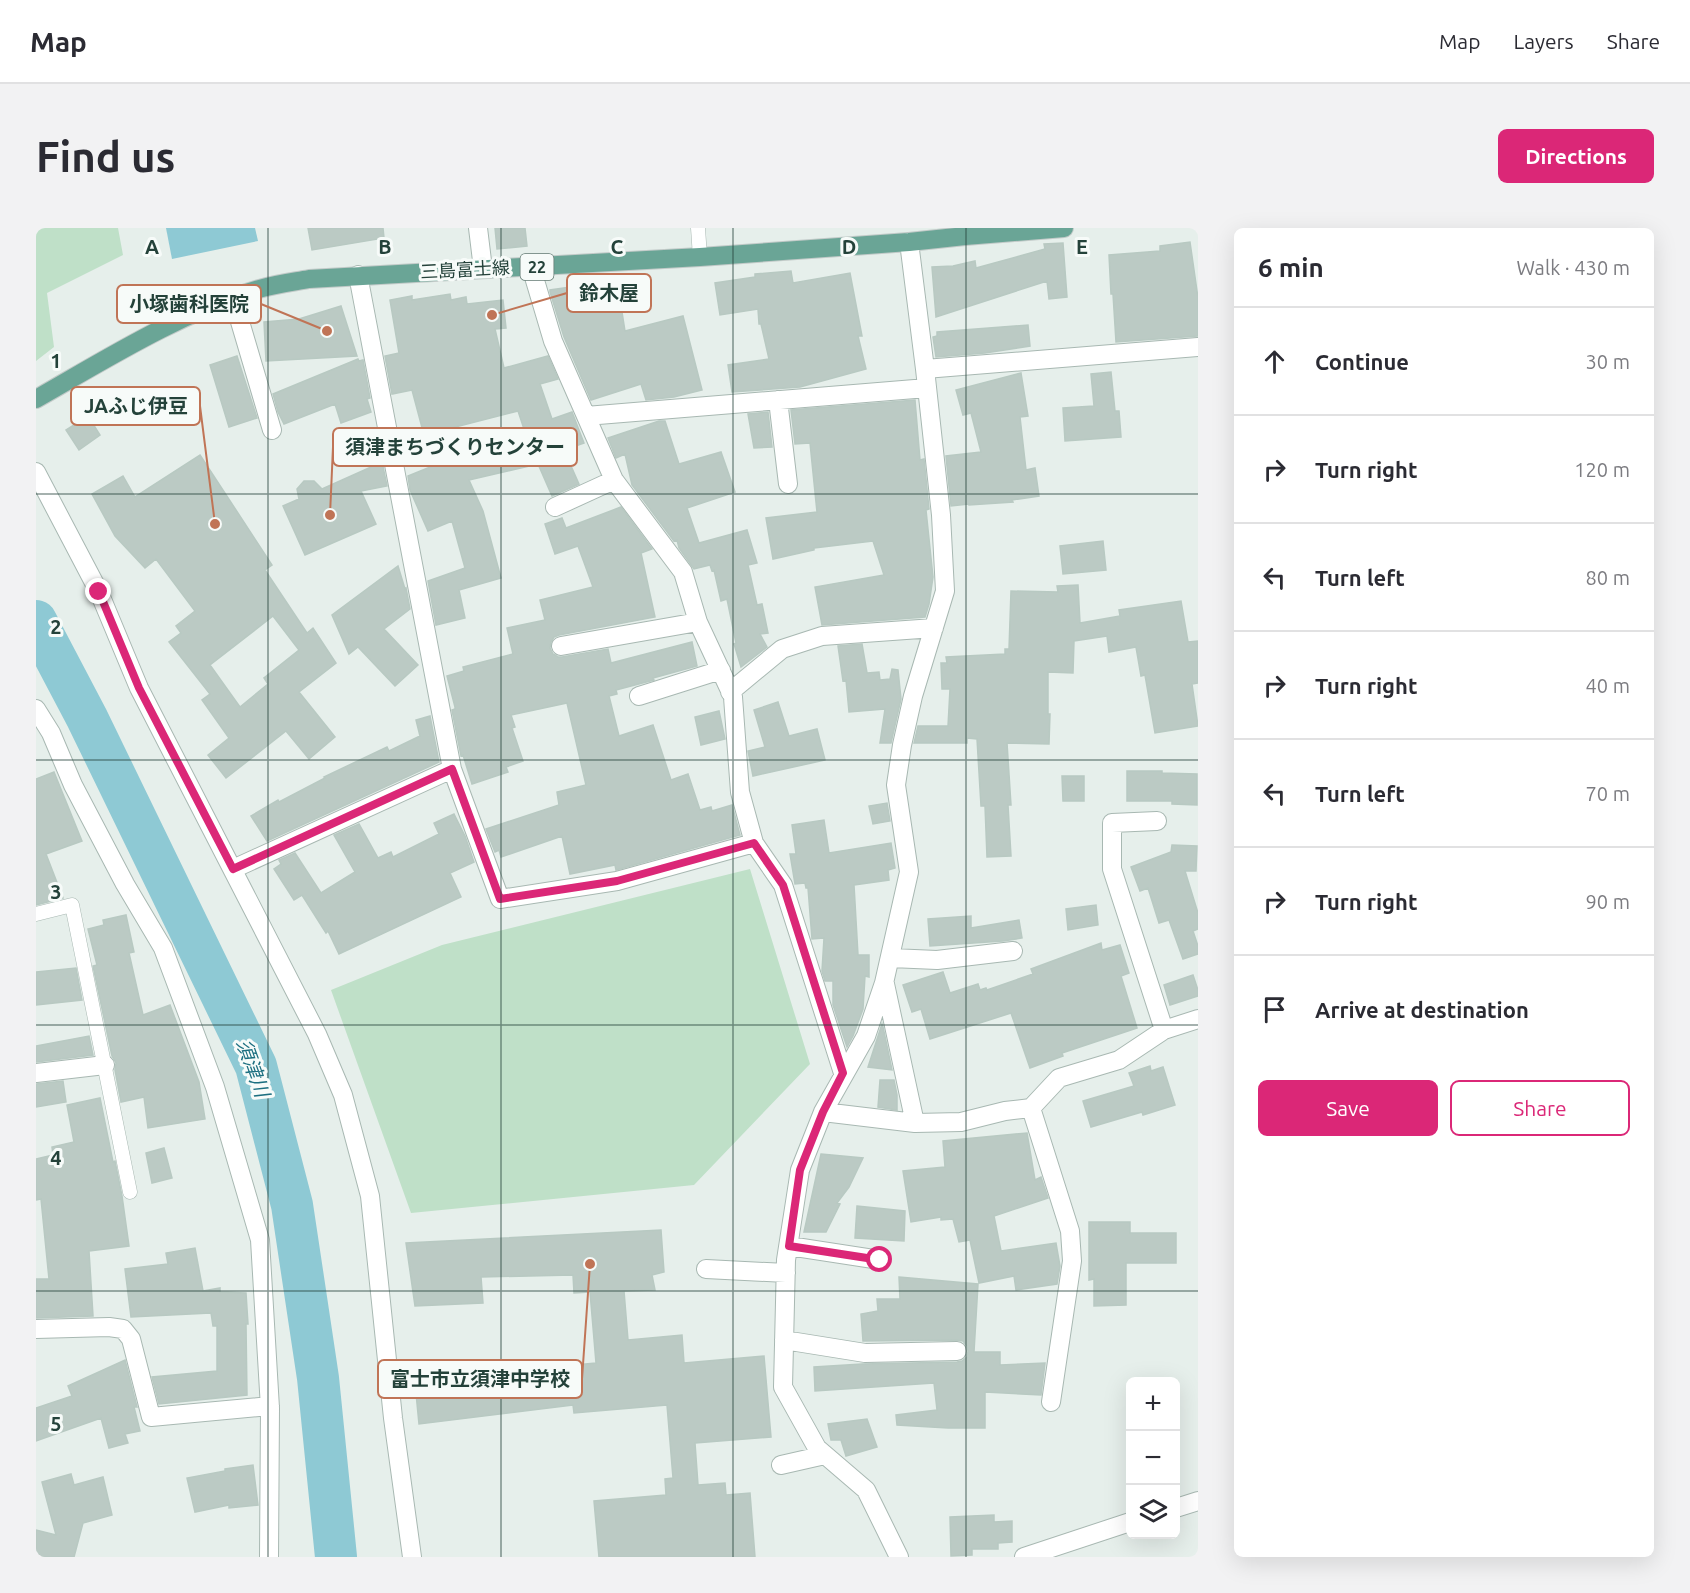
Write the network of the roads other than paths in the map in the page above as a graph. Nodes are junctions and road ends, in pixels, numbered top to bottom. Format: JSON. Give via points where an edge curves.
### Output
{"nodes":[{"id":1,"x":478,"y":228,"type":"edge"},
{"id":2,"x":698,"y":228,"type":"edge"},
{"id":3,"x":1064,"y":228,"type":"edge"},
{"id":4,"x":965,"y":232,"type":"edge"},
{"id":5,"x":909,"y":242,"type":"junction"},
{"id":6,"x":700,"y":257,"type":"junction"},
{"id":7,"x":531,"y":267,"type":"junction"},
{"id":8,"x":483,"y":268,"type":"junction"},
{"id":9,"x":358,"y":276,"type":"junction"},
{"id":10,"x":233,"y":298,"type":"junction"},
{"id":11,"x":1198,"y":347,"type":"edge"},
{"id":12,"x":925,"y":369,"type":"junction"},
{"id":13,"x":927,"y":388,"type":"junction"},
{"id":14,"x":36,"y":399,"type":"edge"},
{"id":15,"x":778,"y":400,"type":"junction"},
{"id":16,"x":586,"y":416,"type":"junction"},
{"id":17,"x":272,"y":430,"type":"dead end"},
{"id":18,"x":36,"y":472,"type":"edge"},
{"id":19,"x":614,"y":480,"type":"junction"},
{"id":20,"x":788,"y":484,"type":"dead end"},
{"id":21,"x":555,"y":507,"type":"dead end"},
{"id":22,"x":698,"y":622,"type":"junction"},
{"id":23,"x":934,"y":628,"type":"junction"},
{"id":24,"x":561,"y":646,"type":"dead end"},
{"id":25,"x":721,"y":670,"type":"junction"},
{"id":26,"x":730,"y":692,"type":"junction"},
{"id":27,"x":639,"y":696,"type":"dead end"},
{"id":28,"x":36,"y":709,"type":"edge"},
{"id":29,"x":452,"y":769,"type":"junction"},
{"id":30,"x":1157,"y":821,"type":"dead end"},
{"id":31,"x":754,"y":843,"type":"junction"},
{"id":32,"x":233,"y":869,"type":"junction"},
{"id":33,"x":36,"y":914,"type":"edge"},
{"id":34,"x":1013,"y":951,"type":"dead end"},
{"id":35,"x":891,"y":958,"type":"junction"},
{"id":36,"x":884,"y":983,"type":"junction"},
{"id":37,"x":1198,"y":1019,"type":"edge"},
{"id":38,"x":1164,"y":1030,"type":"junction"},
{"id":39,"x":105,"y":1065,"type":"junction"},
{"id":40,"x":36,"y":1073,"type":"edge"},
{"id":41,"x":843,"y":1073,"type":"junction"},
{"id":42,"x":1031,"y":1108,"type":"junction"},
{"id":43,"x":823,"y":1112,"type":"junction"},
{"id":44,"x":915,"y":1123,"type":"junction"},
{"id":45,"x":130,"y":1192,"type":"dead end"},
{"id":46,"x":789,"y":1246,"type":"junction"},
{"id":47,"x":880,"y":1260,"type":"dead end"},
{"id":48,"x":706,"y":1269,"type":"dead end"},
{"id":49,"x":786,"y":1273,"type":"junction"},
{"id":50,"x":36,"y":1329,"type":"edge"},
{"id":51,"x":784,"y":1341,"type":"junction"},
{"id":52,"x":957,"y":1351,"type":"dead end"},
{"id":53,"x":1051,"y":1402,"type":"dead end"},
{"id":54,"x":270,"y":1407,"type":"junction"},
{"id":55,"x":825,"y":1455,"type":"junction"},
{"id":56,"x":781,"y":1466,"type":"dead end"},
{"id":57,"x":1198,"y":1501,"type":"edge"},
{"id":58,"x":1180,"y":1507,"type":"edge"},
{"id":59,"x":1126,"y":1524,"type":"edge"},
{"id":60,"x":269,"y":1557,"type":"edge"},
{"id":61,"x":412,"y":1557,"type":"edge"},
{"id":62,"x":899,"y":1557,"type":"edge"},
{"id":63,"x":1024,"y":1557,"type":"edge"}],
"edges":[{"from":1,"to":8,"type":"street"},
{"from":2,"to":6,"type":"lane"},
{"from":3,"to":4,"type":"main road","name":"三島富士線","number":"22"},
{"from":4,"to":5,"type":"main road","name":"三島富士線","number":"22"},
{"from":5,"to":6,"type":"main road","name":"三島富士線","number":"22"},
{"from":5,"to":12,"type":"street"},
{"from":6,"to":7,"type":"main road","name":"三島富士線","number":"22"},
{"from":7,"to":8,"type":"main road","name":"三島富士線","number":"22"},
{"from":7,"to":16,"type":"street","via":[[553,341]]},
{"from":8,"to":9,"type":"main road","name":"三島富士線","number":"22"},
{"from":9,"to":10,"type":"main road","name":"三島富士線","number":"22","via":[[309,279]]},
{"from":9,"to":29,"type":"street"},
{"from":10,"to":14,"type":"main road","name":"三島富士線","number":"22","via":[[200,309]]},
{"from":10,"to":17,"type":"street"},
{"from":11,"to":12,"type":"street"},
{"from":12,"to":13,"type":"street"},
{"from":13,"to":15,"type":"street"},
{"from":13,"to":23,"type":"street","via":[[945,591]]},
{"from":15,"to":16,"type":"street"},
{"from":15,"to":20,"type":"street"},
{"from":16,"to":19,"type":"street"},
{"from":18,"to":32,"type":"street","via":[[99,592],[139,688]]},
{"from":19,"to":21,"type":"street"},
{"from":19,"to":22,"type":"street","via":[[683,572]]},
{"from":22,"to":24,"type":"street"},
{"from":22,"to":25,"type":"street"},
{"from":23,"to":26,"type":"street","via":[[822,636],[782,650]]},
{"from":23,"to":35,"type":"street","via":[[913,696],[896,785],[909,872]]},
{"from":25,"to":26,"type":"street"},
{"from":25,"to":27,"type":"street"},
{"from":26,"to":31,"type":"street","via":[[740,792]]},
{"from":28,"to":54,"type":"street","via":[[125,884],[163,948],[215,1087],[261,1240]]},
{"from":29,"to":31,"type":"street","via":[[500,899],[617,881]]},
{"from":29,"to":32,"type":"street"},
{"from":30,"to":38,"type":"street","via":[[1112,823],[1112,869]]},
{"from":31,"to":41,"type":"street","via":[[783,885]]},
{"from":32,"to":61,"type":"street","via":[[317,1034],[343,1095],[370,1196]]},
{"from":33,"to":39,"type":"lane","via":[[72,905]]},
{"from":34,"to":35,"type":"street","via":[[937,960]]},
{"from":35,"to":36,"type":"street"},
{"from":36,"to":41,"type":"street","via":[[866,1036]]},
{"from":36,"to":44,"type":"street"},
{"from":37,"to":38,"type":"street"},
{"from":38,"to":42,"type":"street","via":[[1119,1060],[1059,1078]]},
{"from":39,"to":40,"type":"street"},
{"from":39,"to":45,"type":"lane"},
{"from":41,"to":43,"type":"street"},
{"from":42,"to":44,"type":"street","via":[[961,1122]]},
{"from":42,"to":53,"type":"street","via":[[1070,1231],[1072,1261]]},
{"from":43,"to":44,"type":"street"},
{"from":43,"to":46,"type":"street","via":[[800,1170]]},
{"from":46,"to":47,"type":"street"},
{"from":46,"to":49,"type":"street"},
{"from":48,"to":49,"type":"street"},
{"from":49,"to":51,"type":"street"},
{"from":50,"to":54,"type":"street","via":[[123,1329],[131,1339],[151,1417]]},
{"from":51,"to":52,"type":"street","via":[[865,1353]]},
{"from":51,"to":55,"type":"street","via":[[783,1386],[817,1448]]},
{"from":54,"to":60,"type":"street"},
{"from":55,"to":56,"type":"street"},
{"from":55,"to":62,"type":"street","via":[[866,1490]]},
{"from":57,"to":58,"type":"street"},
{"from":59,"to":63,"type":"street"}]}
